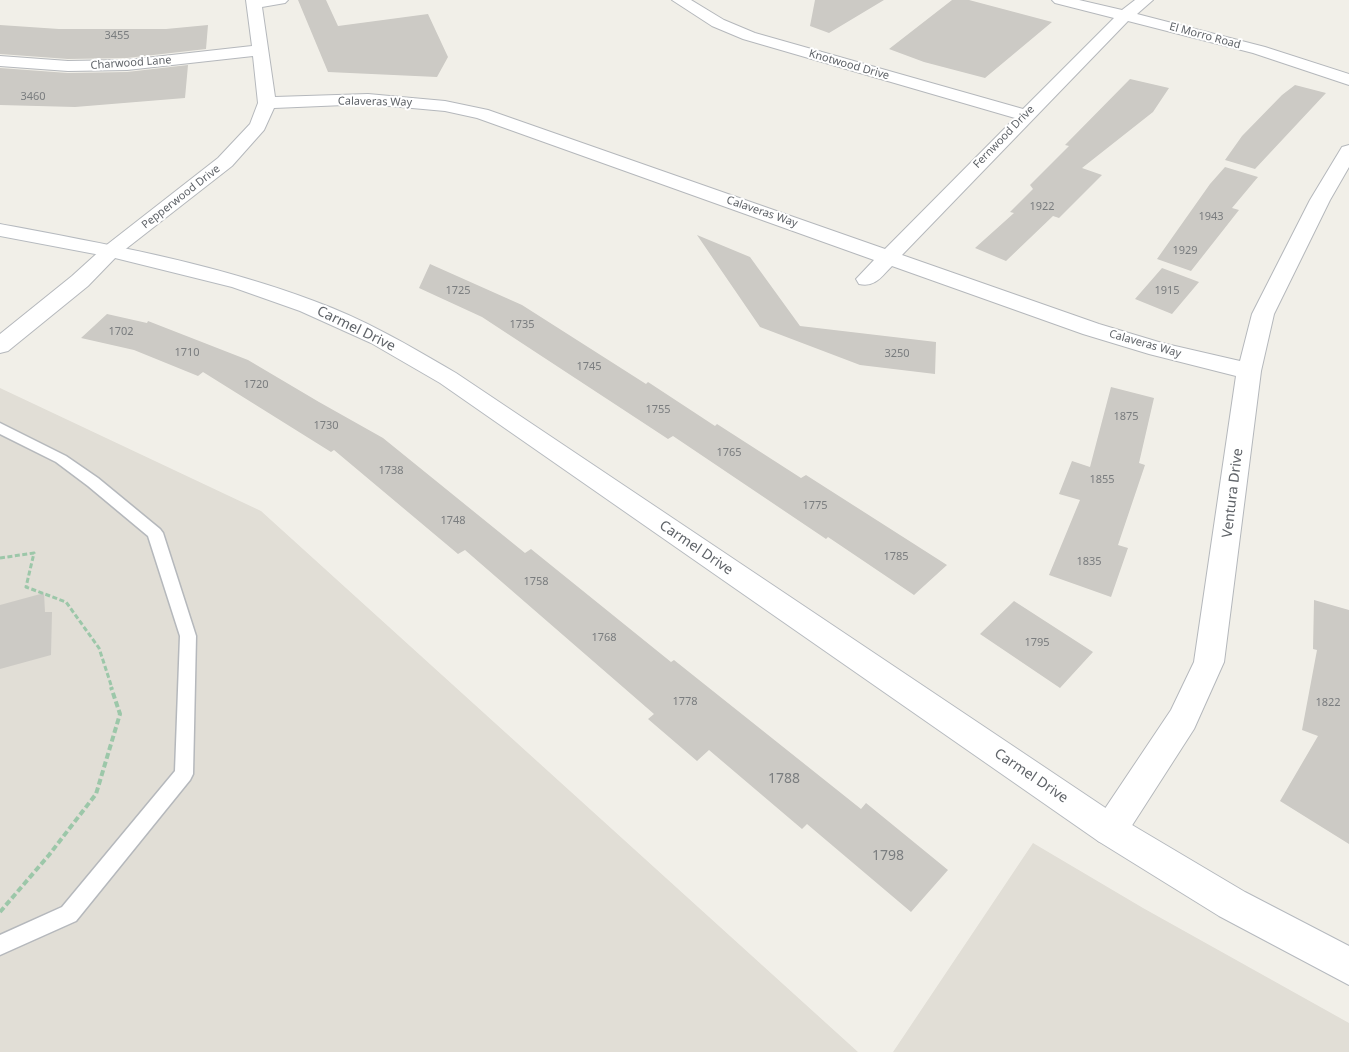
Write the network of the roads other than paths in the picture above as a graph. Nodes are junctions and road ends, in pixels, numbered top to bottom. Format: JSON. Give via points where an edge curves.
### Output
{"nodes":[{"id":1,"x":280,"y":0,"type":"edge"},
{"id":2,"x":680,"y":0,"type":"edge"},
{"id":3,"x":1060,"y":0,"type":"edge"},
{"id":4,"x":1145,"y":0,"type":"edge"},
{"id":5,"x":255,"y":2,"type":"edge"},
{"id":6,"x":1124,"y":15,"type":"junction"},
{"id":7,"x":261,"y":50,"type":"junction"},
{"id":8,"x":0,"y":61,"type":"edge"},
{"id":9,"x":1349,"y":80,"type":"edge"},
{"id":10,"x":267,"y":103,"type":"junction"},
{"id":11,"x":1026,"y":115,"type":"junction"},
{"id":12,"x":1349,"y":151,"type":"edge"},
{"id":13,"x":0,"y":230,"type":"edge"},
{"id":14,"x":111,"y":251,"type":"junction"},
{"id":15,"x":888,"y":256,"type":"junction"},
{"id":16,"x":866,"y":279,"type":"dead end"},
{"id":17,"x":0,"y":346,"type":"edge"},
{"id":18,"x":1249,"y":371,"type":"junction"},
{"id":19,"x":0,"y":428,"type":"edge"},
{"id":20,"x":1110,"y":830,"type":"junction"},
{"id":21,"x":0,"y":945,"type":"edge"},
{"id":22,"x":1349,"y":966,"type":"edge"}],
"edges":[{"from":1,"to":5,"type":"street"},
{"from":2,"to":11,"type":"street","name":"Knotwood Drive","via":[[718,23],[749,36]]},
{"from":3,"to":6,"type":"street","name":"El Morro Road"},
{"from":4,"to":6,"type":"street","name":"Fernwood Drive"},
{"from":5,"to":7,"type":"street","name":"Pepperwood Drive"},
{"from":6,"to":9,"type":"street","name":"El Morro Road","via":[[1259,50]]},
{"from":6,"to":11,"type":"street","name":"Fernwood Drive"},
{"from":7,"to":8,"type":"street","name":"Charwood Lane","via":[[108,66]]},
{"from":7,"to":10,"type":"street","name":"Pepperwood Drive"},
{"from":10,"to":14,"type":"street","name":"Pepperwood Drive","via":[[258,126],[225,162]]},
{"from":10,"to":15,"type":"street","name":"Calaveras Way","via":[[368,99],[446,106],[482,114]]},
{"from":11,"to":15,"type":"street","name":"Fernwood Drive"},
{"from":12,"to":18,"type":"street","name":"Ventura Drive","via":[[1320,200],[1263,314]]},
{"from":13,"to":14,"type":"street","name":"Carmel Drive"},
{"from":14,"to":17,"type":"street","name":"Pepperwood Drive","via":[[80,281]]},
{"from":14,"to":20,"type":"street","name":"Carmel Drive","via":[[239,282],[308,306],[388,343],[448,378]]},
{"from":15,"to":16,"type":"street","name":"Fernwood Drive"},
{"from":15,"to":18,"type":"street","name":"Calaveras Way","via":[[1100,332]]},
{"from":18,"to":20,"type":"street","name":"Ventura Drive","via":[[1209,662],[1183,719]]},
{"from":19,"to":21,"type":"lane","via":[[61,459],[155,533],[188,636],[184,774],[69,914]]},
{"from":20,"to":22,"type":"street","name":"Carmel Drive","via":[[1232,904]]}]}
